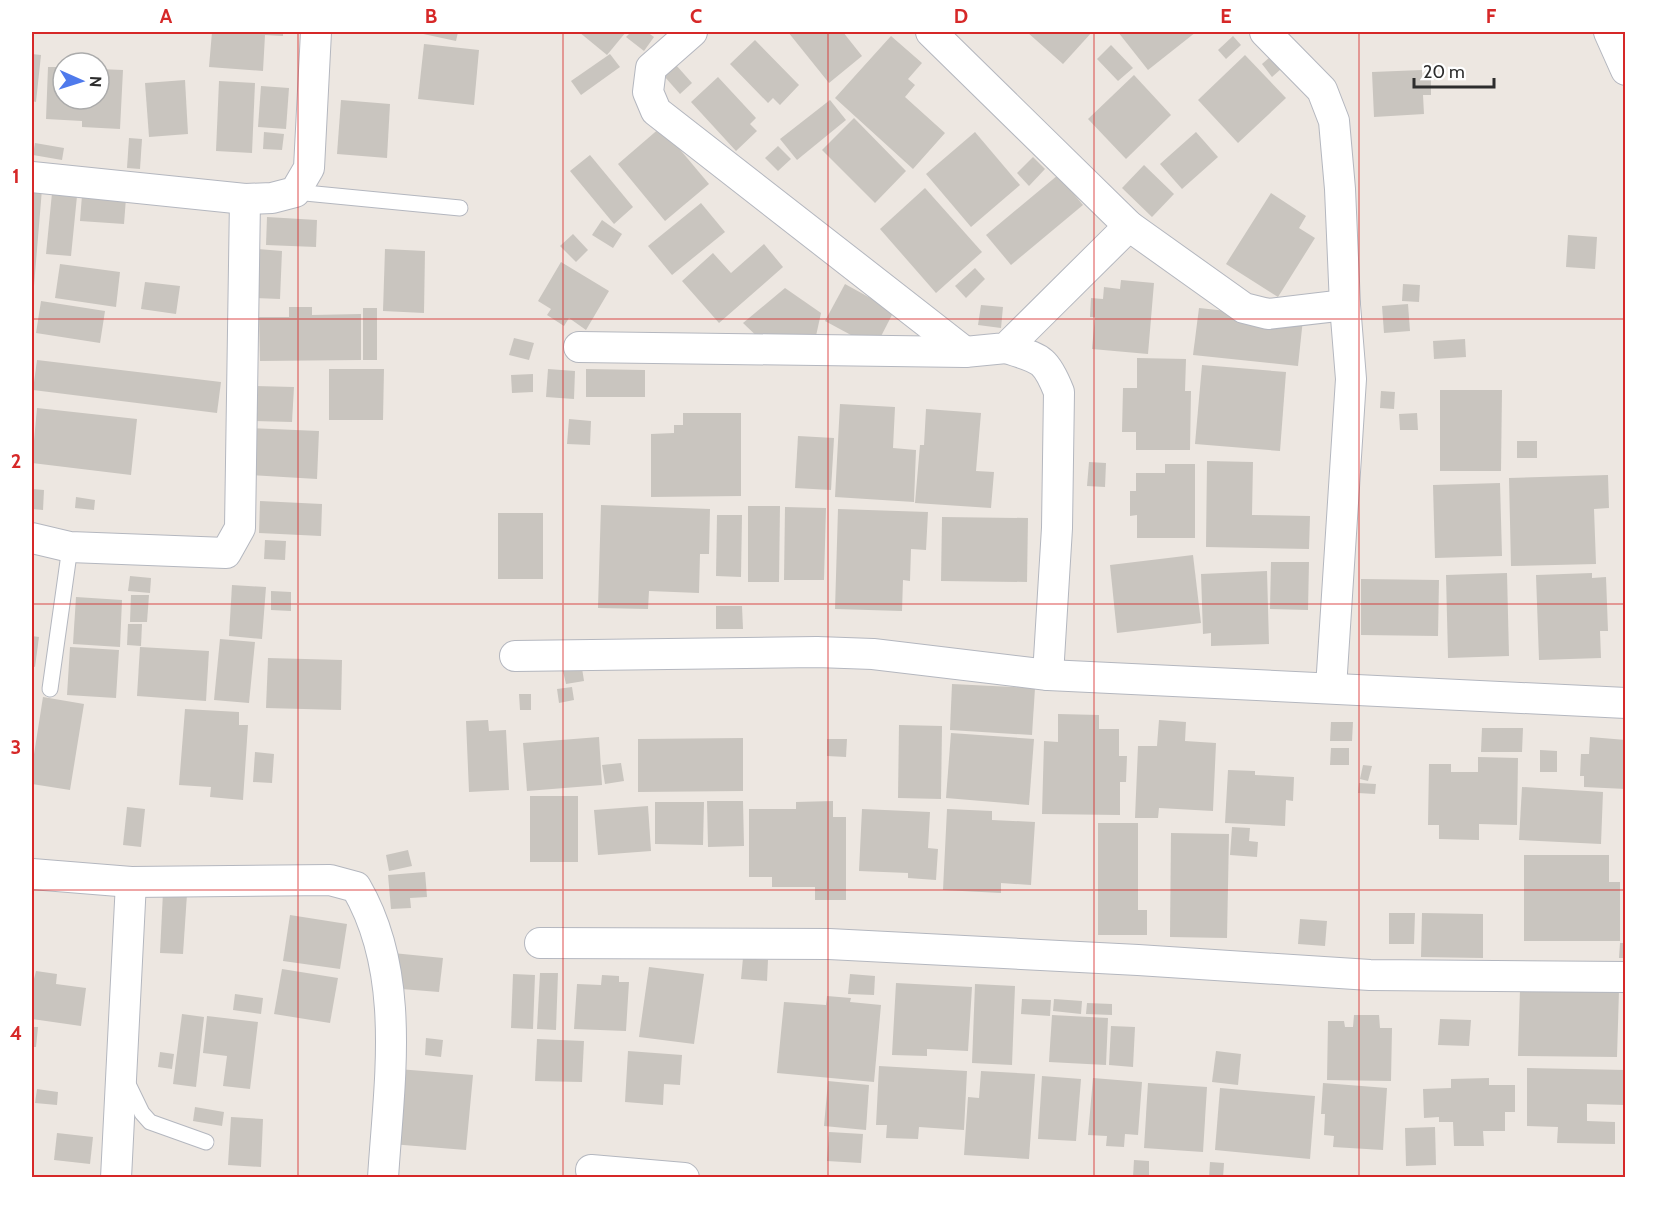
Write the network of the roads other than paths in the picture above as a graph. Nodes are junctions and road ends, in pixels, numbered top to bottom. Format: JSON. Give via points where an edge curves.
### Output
{"nodes":[{"id":1,"x":316,"y":32,"type":"edge"},
{"id":2,"x":692,"y":32,"type":"edge"},
{"id":3,"x":931,"y":32,"type":"edge"},
{"id":4,"x":1265,"y":32,"type":"edge"},
{"id":5,"x":1609,"y":32,"type":"edge"},
{"id":6,"x":1626,"y":70,"type":"edge"},
{"id":7,"x":32,"y":177,"type":"edge"},
{"id":8,"x":295,"y":192,"type":"junction"},
{"id":9,"x":245,"y":199,"type":"junction"},
{"id":10,"x":460,"y":208,"type":"dead end"},
{"id":11,"x":1129,"y":226,"type":"junction"},
{"id":12,"x":1345,"y":305,"type":"junction"},
{"id":13,"x":579,"y":347,"type":"dead end"},
{"id":14,"x":1006,"y":348,"type":"junction"},
{"id":15,"x":964,"y":352,"type":"junction"},
{"id":16,"x":32,"y":538,"type":"edge"},
{"id":17,"x":70,"y":547,"type":"junction"},
{"id":18,"x":515,"y":656,"type":"dead end"},
{"id":19,"x":1048,"y":675,"type":"junction"},
{"id":20,"x":1331,"y":688,"type":"junction"},
{"id":21,"x":50,"y":689,"type":"dead end"},
{"id":22,"x":1626,"y":703,"type":"edge"},
{"id":23,"x":32,"y":874,"type":"edge"},
{"id":24,"x":131,"y":882,"type":"junction"},
{"id":25,"x":540,"y":943,"type":"dead end"},
{"id":26,"x":1626,"y":977,"type":"edge"},
{"id":27,"x":121,"y":1068,"type":"junction"},
{"id":28,"x":206,"y":1142,"type":"dead end"},
{"id":29,"x":591,"y":1170,"type":"dead end"},
{"id":30,"x":116,"y":1178,"type":"edge"},
{"id":31,"x":383,"y":1178,"type":"edge"},
{"id":32,"x":684,"y":1178,"type":"edge"}],
"edges":[{"from":1,"to":8,"type":"street","via":[[309,168]]},
{"from":2,"to":15,"type":"street","via":[[651,68],[648,92],[656,111]]},
{"from":3,"to":11,"type":"street"},
{"from":4,"to":12,"type":"street","via":[[1322,90],[1334,121]]},
{"from":5,"to":6,"type":"street"},
{"from":7,"to":9,"type":"street"},
{"from":8,"to":9,"type":"street"},
{"from":8,"to":10,"type":"lane"},
{"from":9,"to":17,"type":"street","via":[[240,528],[226,553]]},
{"from":11,"to":12,"type":"street","via":[[1244,308],[1268,314]]},
{"from":11,"to":14,"type":"street"},
{"from":12,"to":20,"type":"street","via":[[1351,379]]},
{"from":13,"to":15,"type":"street"},
{"from":14,"to":15,"type":"street"},
{"from":14,"to":19,"type":"street","via":[[1040,359],[1052,373],[1059,392],[1057,528]]},
{"from":16,"to":17,"type":"street"},
{"from":17,"to":21,"type":"lane"},
{"from":18,"to":19,"type":"street","via":[[850,653]]},
{"from":19,"to":20,"type":"street"},
{"from":20,"to":22,"type":"street"},
{"from":23,"to":24,"type":"street"},
{"from":24,"to":27,"type":"street"},
{"from":24,"to":31,"type":"street","via":[[330,880],[356,887],[369,909],[383,952],[392,1031]]},
{"from":25,"to":26,"type":"street","via":[[829,944],[1370,975]]},
{"from":27,"to":28,"type":"lane","via":[[150,1122]]},
{"from":27,"to":30,"type":"street"},
{"from":29,"to":32,"type":"street"}]}
